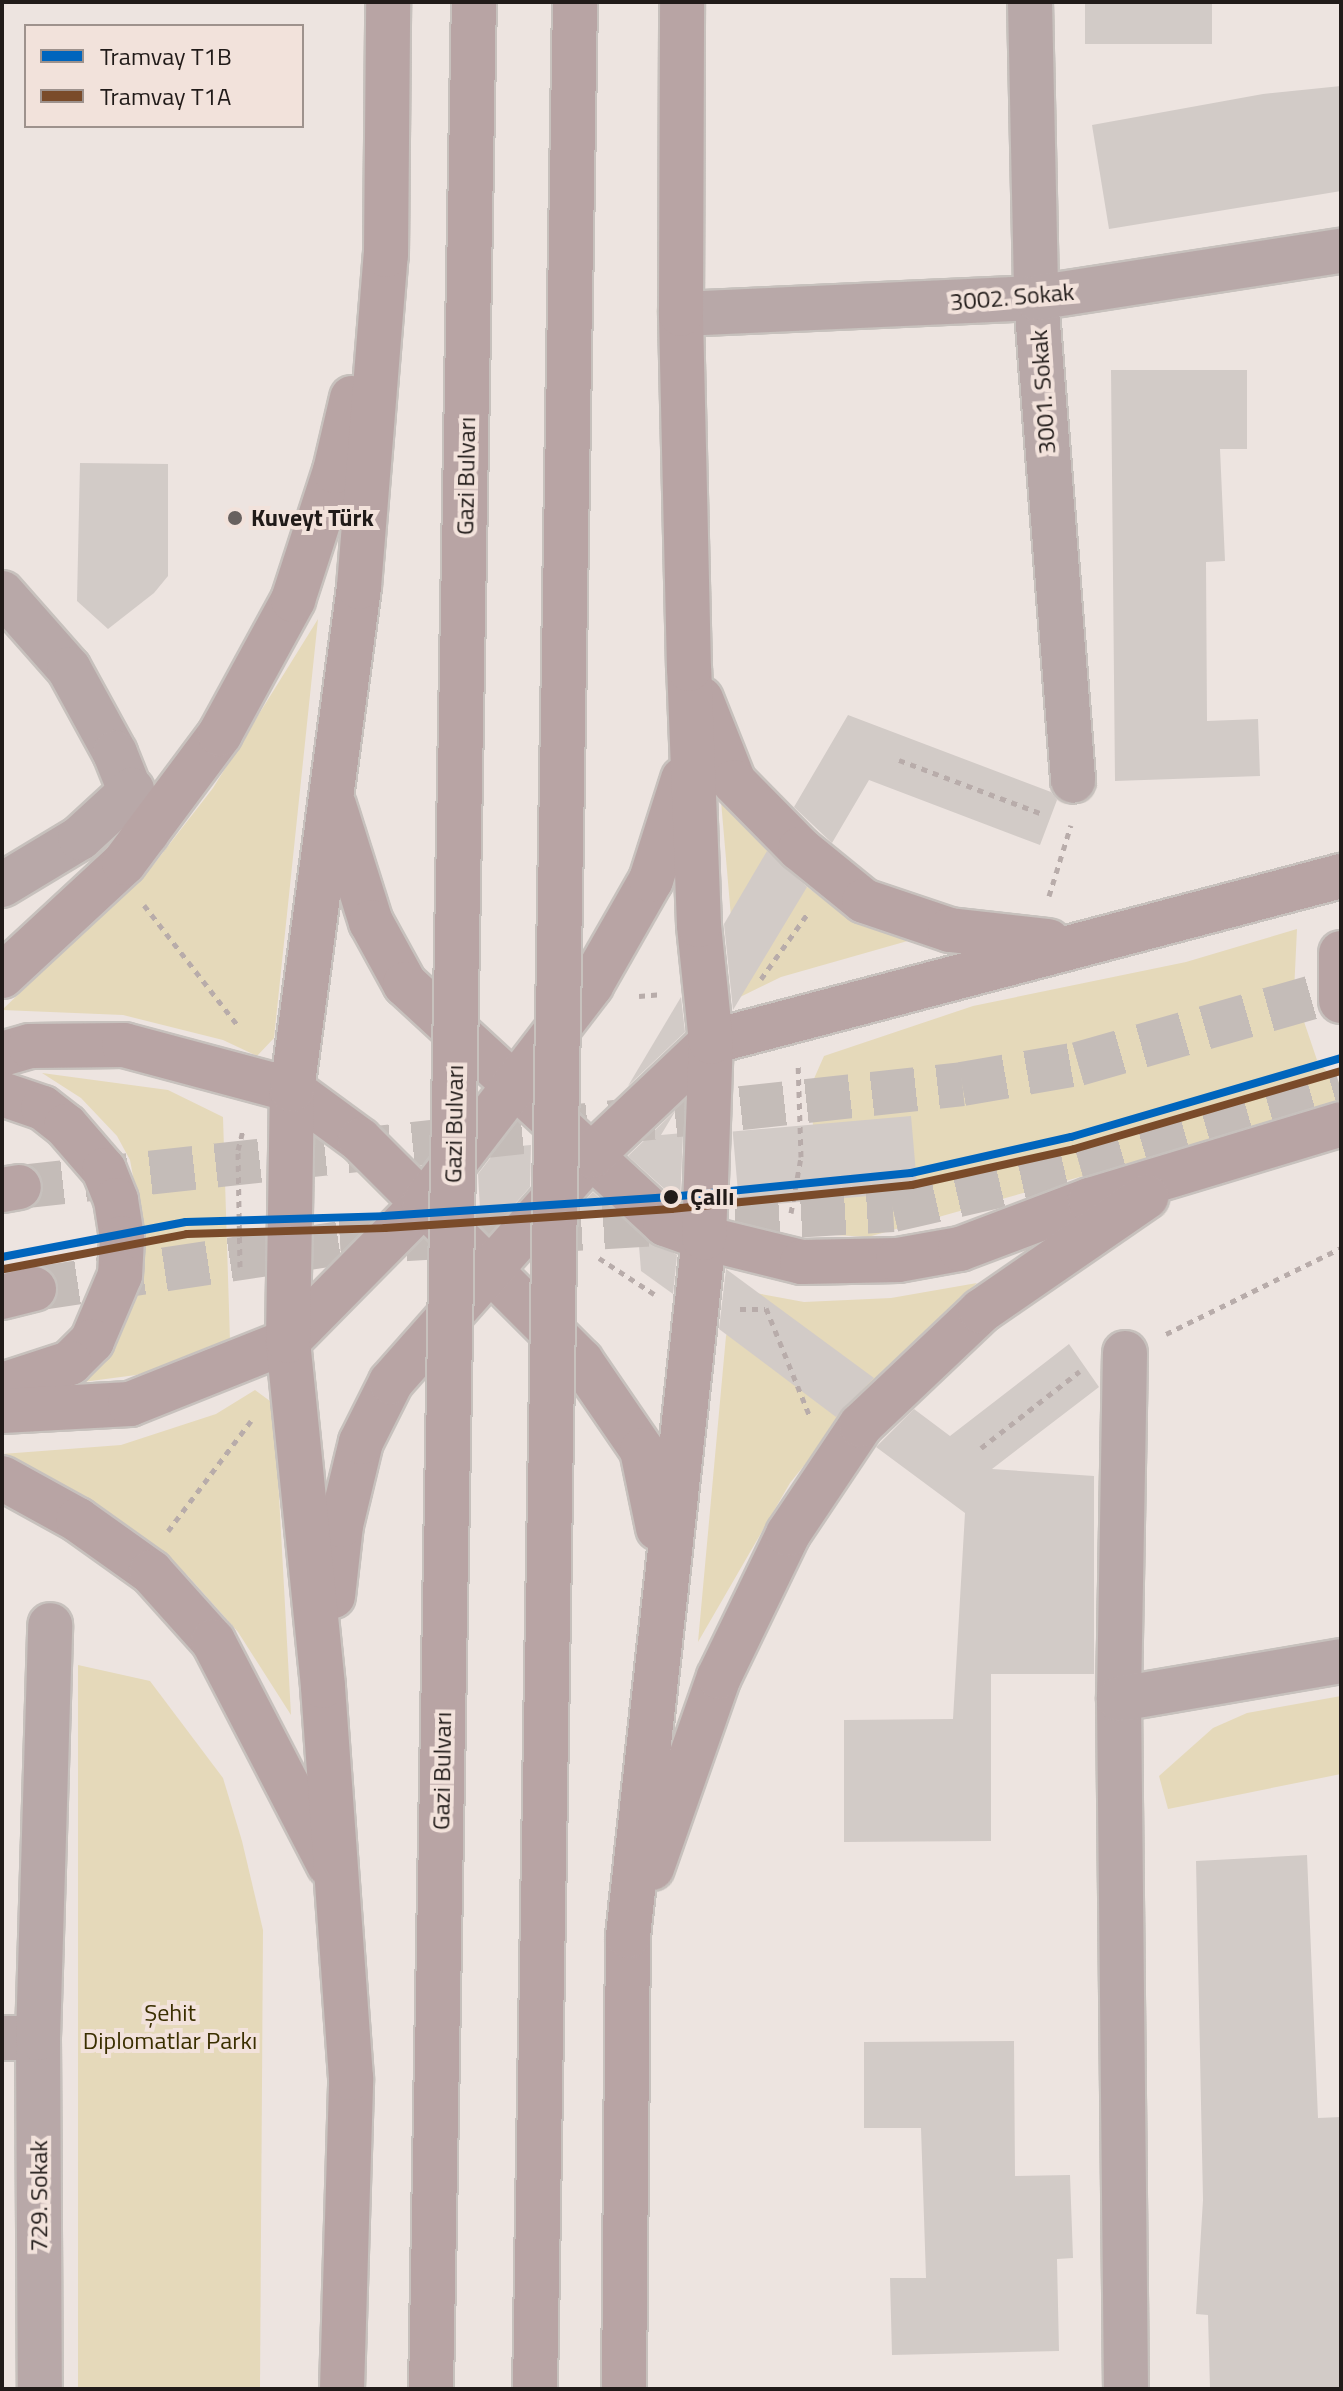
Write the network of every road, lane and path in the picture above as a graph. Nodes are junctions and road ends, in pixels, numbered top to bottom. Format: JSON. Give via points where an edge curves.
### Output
{"nodes":[{"id":1,"x":388,"y":2,"type":"edge"},
{"id":2,"x":474,"y":2,"type":"edge"},
{"id":3,"x":575,"y":2,"type":"edge"},
{"id":4,"x":682,"y":2,"type":"edge"},
{"id":5,"x":1030,"y":2,"type":"edge"},
{"id":6,"x":1341,"y":251,"type":"edge"},
{"id":7,"x":386,"y":255,"type":"junction"},
{"id":8,"x":1036,"y":298,"type":"junction"},
{"id":9,"x":681,"y":314,"type":"junction"},
{"id":10,"x":2,"y":593,"type":"edge"},
{"id":11,"x":689,"y":669,"type":"junction"},
{"id":12,"x":692,"y":751,"type":"junction"},
{"id":13,"x":899,"y":760,"type":"dead end"},
{"id":14,"x":132,"y":790,"type":"junction"},
{"id":15,"x":331,"y":795,"type":"junction"},
{"id":16,"x":1062,"y":799,"type":"junction"},
{"id":17,"x":147,"y":833,"type":"junction"},
{"id":18,"x":1341,"y":876,"type":"edge"},
{"id":19,"x":2,"y":885,"type":"edge"},
{"id":20,"x":1099,"y":939,"type":"junction"},
{"id":21,"x":1034,"y":941,"type":"junction"},
{"id":22,"x":1341,"y":953,"type":"edge"},
{"id":23,"x":2,"y":976,"type":"edge"},
{"id":24,"x":1341,"y":1001,"type":"edge"},
{"id":25,"x":711,"y":1042,"type":"junction"},
{"id":26,"x":2,"y":1054,"type":"edge"},
{"id":27,"x":515,"y":1085,"type":"junction"},
{"id":28,"x":292,"y":1090,"type":"junction"},
{"id":29,"x":2,"y":1094,"type":"edge"},
{"id":30,"x":1341,"y":1124,"type":"edge"},
{"id":31,"x":591,"y":1156,"type":"junction"},
{"id":32,"x":1184,"y":1170,"type":"junction"},
{"id":33,"x":424,"y":1203,"type":"junction"},
{"id":34,"x":704,"y":1238,"type":"junction"},
{"id":35,"x":1341,"y":1248,"type":"edge"},
{"id":36,"x":490,"y":1270,"type":"junction"},
{"id":37,"x":288,"y":1341,"type":"junction"},
{"id":38,"x":1125,"y":1353,"type":"junction"},
{"id":39,"x":2,"y":1385,"type":"edge"},
{"id":40,"x":2,"y":1411,"type":"edge"},
{"id":41,"x":981,"y":1448,"type":"dead end"},
{"id":42,"x":2,"y":1478,"type":"edge"},
{"id":43,"x":665,"y":1566,"type":"junction"},
{"id":44,"x":50,"y":1625,"type":"dead end"},
{"id":45,"x":1341,"y":1661,"type":"edge"},
{"id":46,"x":323,"y":1686,"type":"junction"},
{"id":47,"x":1119,"y":1699,"type":"junction"},
{"id":48,"x":340,"y":1887,"type":"junction"},
{"id":49,"x":628,"y":1936,"type":"junction"},
{"id":50,"x":20,"y":2038,"type":"edge"},
{"id":51,"x":40,"y":2389,"type":"edge"},
{"id":52,"x":342,"y":2389,"type":"edge"},
{"id":53,"x":431,"y":2389,"type":"edge"},
{"id":54,"x":535,"y":2389,"type":"edge"},
{"id":55,"x":624,"y":2389,"type":"edge"},
{"id":56,"x":1126,"y":2389,"type":"edge"}],
"edges":[{"from":1,"to":7,"type":"highway"},
{"from":2,"to":53,"type":"highway","name":"Gazi Bulvarı","bridge":true},
{"from":3,"to":54,"type":"highway","bridge":true},
{"from":4,"to":9,"type":"highway"},
{"from":5,"to":8,"type":"street","name":"3001. Sokak"},
{"from":6,"to":8,"type":"street","name":"3002. Sokak"},
{"from":7,"to":15,"type":"highway","via":[[359,587]]},
{"from":7,"to":17,"type":"highway","via":[[335,471],[293,600],[220,734]]},
{"from":8,"to":9,"type":"street","name":"3002. Sokak"},
{"from":8,"to":16,"type":"street","name":"3001. Sokak"},
{"from":9,"to":11,"type":"highway"},
{"from":10,"to":14,"type":"street","via":[[69,669]]},
{"from":11,"to":12,"type":"highway"},
{"from":11,"to":21,"type":"highway","via":[[734,782],[800,849],[864,901],[950,930]]},
{"from":12,"to":25,"type":"highway","via":[[699,925]]},
{"from":12,"to":27,"type":"highway","via":[[651,880],[591,985]]},
{"from":13,"to":16,"type":"path"},
{"from":14,"to":17,"type":"street"},
{"from":14,"to":19,"type":"street","via":[[80,838]]},
{"from":15,"to":27,"type":"highway","via":[[371,922],[405,984]]},
{"from":15,"to":28,"type":"highway"},
{"from":16,"to":21,"type":"path","via":[[1071,825]]},
{"from":17,"to":23,"type":"highway","via":[[124,863]]},
{"from":18,"to":20,"type":"highway"},
{"from":20,"to":21,"type":"highway"},
{"from":20,"to":25,"type":"highway"},
{"from":22,"to":24,"type":"highway"},
{"from":25,"to":31,"type":"highway"},
{"from":25,"to":34,"type":"highway"},
{"from":26,"to":28,"type":"highway","via":[[30,1046],[124,1045]]},
{"from":27,"to":31,"type":"highway"},
{"from":27,"to":33,"type":"highway"},
{"from":28,"to":33,"type":"highway","via":[[360,1140]]},
{"from":28,"to":37,"type":"highway"},
{"from":29,"to":39,"type":"highway","via":[[43,1108],[104,1170],[122,1238],[120,1275],[92,1341],[70,1363]]},
{"from":30,"to":32,"type":"highway"},
{"from":31,"to":34,"type":"highway","via":[[665,1224]]},
{"from":31,"to":36,"type":"highway"},
{"from":32,"to":34,"type":"highway","via":[[960,1249],[898,1260],[802,1262]]},
{"from":32,"to":49,"type":"highway","via":[[981,1311],[861,1425],[788,1534],[719,1677]]},
{"from":33,"to":36,"type":"highway"},
{"from":33,"to":37,"type":"highway"},
{"from":34,"to":43,"type":"highway"},
{"from":35,"to":38,"type":"path"},
{"from":36,"to":43,"type":"highway","via":[[581,1361],[642,1450]]},
{"from":36,"to":46,"type":"highway","via":[[391,1382],[361,1442],[341,1525]]},
{"from":37,"to":40,"type":"highway","via":[[130,1404]]},
{"from":37,"to":46,"type":"highway"},
{"from":38,"to":41,"type":"path","via":[[1087,1365]]},
{"from":38,"to":47,"type":"street"},
{"from":42,"to":48,"type":"highway","via":[[78,1520],[151,1572],[213,1641]]},
{"from":43,"to":49,"type":"highway"},
{"from":44,"to":50,"type":"street","name":"729. Sokak"},
{"from":45,"to":47,"type":"street"},
{"from":46,"to":48,"type":"highway"},
{"from":47,"to":56,"type":"street"},
{"from":48,"to":52,"type":"highway","via":[[351,2078]]},
{"from":49,"to":55,"type":"highway"},
{"from":50,"to":51,"type":"street","name":"729. Sokak"}]}
